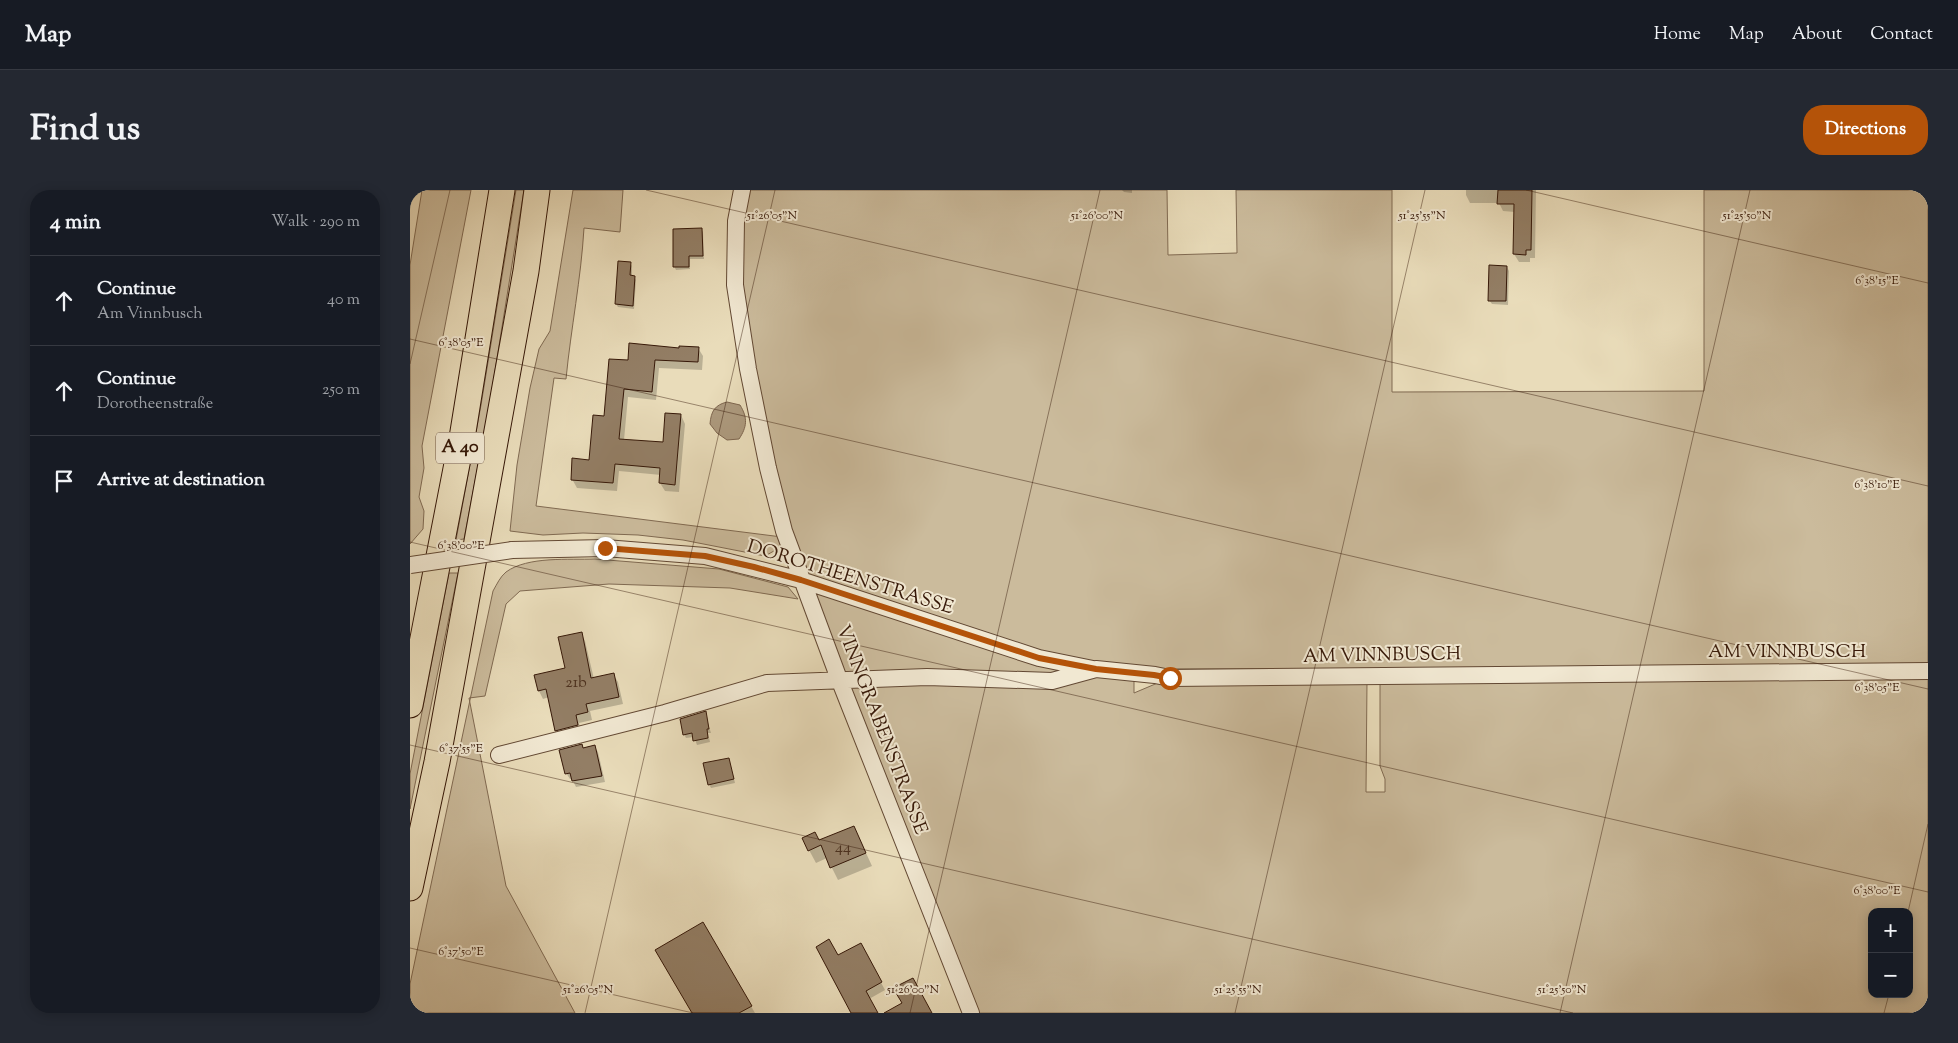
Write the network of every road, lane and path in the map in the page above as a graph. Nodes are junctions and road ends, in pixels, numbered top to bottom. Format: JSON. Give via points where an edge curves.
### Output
{"nodes":[{"id":1,"x":502,"y":190,"type":"edge"},
{"id":2,"x":537,"y":190,"type":"edge"},
{"id":3,"x":742,"y":190,"type":"edge"},
{"id":4,"x":410,"y":565,"type":"edge"},
{"id":5,"x":801,"y":580,"type":"junction"},
{"id":6,"x":1096,"y":669,"type":"junction"},
{"id":7,"x":1928,"y":671,"type":"edge"},
{"id":8,"x":839,"y":679,"type":"junction"},
{"id":9,"x":410,"y":705,"type":"edge"},
{"id":10,"x":499,"y":755,"type":"dead end"},
{"id":11,"x":410,"y":888,"type":"edge"},
{"id":12,"x":971,"y":1013,"type":"edge"}],
"edges":[{"from":1,"to":9,"type":"highway","number":"A 40","via":[[462,438]]},
{"from":2,"to":11,"type":"highway","number":"A 40","via":[[526,271],[437,762]]},
{"from":3,"to":5,"type":"street","name":"VINNGRABENSTRASSE","via":[[736,221],[735,285],[740,322],[768,468]]},
{"from":4,"to":5,"type":"street","name":"DOROTHEENSTRASSE","bridge":true,"via":[[512,550],[605,548],[705,556]]},
{"from":5,"to":6,"type":"street","name":"DOROTHEENSTRASSE","via":[[1039,658]]},
{"from":5,"to":8,"type":"street","name":"VINNGRABENSTRASSE"},
{"from":6,"to":7,"type":"street","name":"AM VINNBUSCH","via":[[1170,678]]},
{"from":6,"to":8,"type":"street","name":"AM VINNBUSCH","via":[[1052,682],[927,677]]},
{"from":8,"to":10,"type":"street","via":[[767,683],[665,714]]},
{"from":8,"to":12,"type":"street","name":"VINNGRABENSTRASSE"}]}
